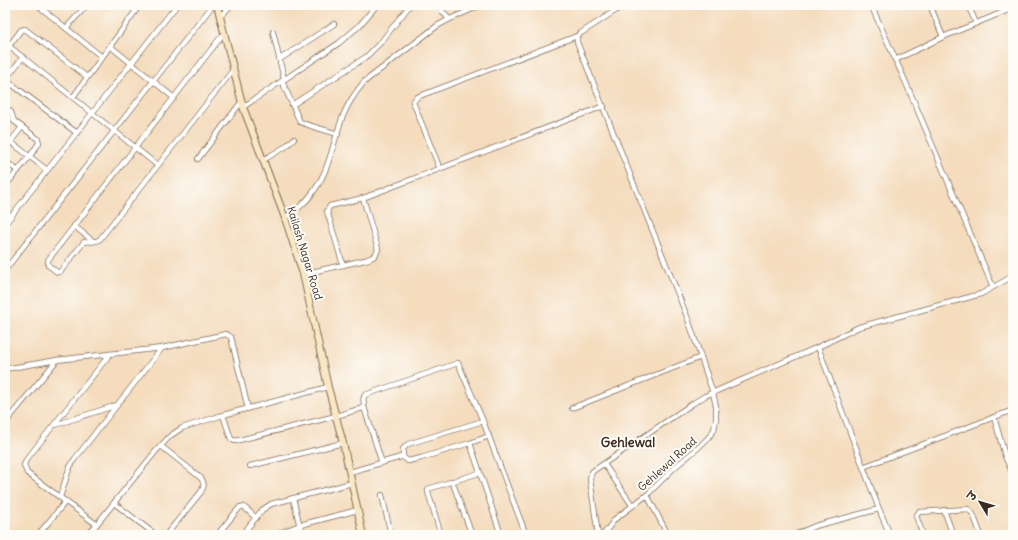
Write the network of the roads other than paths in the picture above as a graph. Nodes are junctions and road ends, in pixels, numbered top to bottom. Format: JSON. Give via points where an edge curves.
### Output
{"nodes":[{"id":1,"x":39,"y":5,"type":"edge"},
{"id":2,"x":87,"y":5,"type":"edge"},
{"id":3,"x":95,"y":5,"type":"edge"},
{"id":4,"x":105,"y":5,"type":"edge"},
{"id":5,"x":140,"y":5,"type":"edge"},
{"id":6,"x":177,"y":5,"type":"edge"},
{"id":7,"x":213,"y":5,"type":"edge"},
{"id":8,"x":217,"y":5,"type":"edge"},
{"id":9,"x":231,"y":5,"type":"edge"},
{"id":10,"x":377,"y":5,"type":"edge"},
{"id":11,"x":410,"y":5,"type":"edge"},
{"id":12,"x":442,"y":5,"type":"edge"},
{"id":13,"x":481,"y":5,"type":"edge"},
{"id":14,"x":624,"y":5,"type":"edge"},
{"id":15,"x":871,"y":5,"type":"edge"},
{"id":16,"x":930,"y":5,"type":"edge"},
{"id":17,"x":968,"y":5,"type":"edge"},
{"id":18,"x":1013,"y":8,"type":"edge"},
{"id":19,"x":220,"y":17,"type":"junction"},
{"id":20,"x":449,"y":19,"type":"junction"},
{"id":21,"x":976,"y":23,"type":"junction"},
{"id":22,"x":334,"y":24,"type":"dead end"},
{"id":23,"x":66,"y":28,"type":"junction"},
{"id":24,"x":273,"y":32,"type":"dead end"},
{"id":25,"x":224,"y":33,"type":"junction"},
{"id":26,"x":577,"y":36,"type":"junction"},
{"id":27,"x":943,"y":37,"type":"junction"},
{"id":28,"x":7,"y":44,"type":"edge"},
{"id":29,"x":110,"y":46,"type":"junction"},
{"id":30,"x":23,"y":57,"type":"junction"},
{"id":31,"x":102,"y":57,"type":"junction"},
{"id":32,"x":280,"y":59,"type":"junction"},
{"id":33,"x":895,"y":60,"type":"junction"},
{"id":34,"x":131,"y":64,"type":"junction"},
{"id":35,"x":233,"y":70,"type":"junction"},
{"id":36,"x":87,"y":77,"type":"junction"},
{"id":37,"x":5,"y":80,"type":"edge"},
{"id":38,"x":283,"y":80,"type":"junction"},
{"id":39,"x":153,"y":81,"type":"junction"},
{"id":40,"x":73,"y":97,"type":"junction"},
{"id":41,"x":174,"y":98,"type":"junction"},
{"id":42,"x":242,"y":104,"type":"junction"},
{"id":43,"x":292,"y":106,"type":"junction"},
{"id":44,"x":604,"y":106,"type":"junction"},
{"id":45,"x":5,"y":107,"type":"edge"},
{"id":46,"x":93,"y":113,"type":"junction"},
{"id":47,"x":22,"y":127,"type":"junction"},
{"id":48,"x":114,"y":131,"type":"junction"},
{"id":49,"x":77,"y":133,"type":"junction"},
{"id":50,"x":338,"y":134,"type":"junction"},
{"id":51,"x":294,"y":139,"type":"dead end"},
{"id":52,"x":11,"y":142,"type":"junction"},
{"id":53,"x":136,"y":148,"type":"junction"},
{"id":54,"x":5,"y":149,"type":"edge"},
{"id":55,"x":30,"y":156,"type":"junction"},
{"id":56,"x":198,"y":159,"type":"dead end"},
{"id":57,"x":263,"y":160,"type":"junction"},
{"id":58,"x":5,"y":161,"type":"edge"},
{"id":59,"x":157,"y":165,"type":"junction"},
{"id":60,"x":440,"y":169,"type":"junction"},
{"id":61,"x":47,"y":170,"type":"junction"},
{"id":62,"x":18,"y":171,"type":"junction"},
{"id":63,"x":5,"y":186,"type":"edge"},
{"id":64,"x":363,"y":198,"type":"junction"},
{"id":65,"x":5,"y":211,"type":"edge"},
{"id":66,"x":11,"y":216,"type":"junction"},
{"id":67,"x":285,"y":218,"type":"junction"},
{"id":68,"x":5,"y":224,"type":"edge"},
{"id":69,"x":74,"y":226,"type":"junction"},
{"id":70,"x":93,"y":241,"type":"junction"},
{"id":71,"x":343,"y":265,"type":"junction"},
{"id":72,"x":5,"y":270,"type":"edge"},
{"id":73,"x":303,"y":274,"type":"junction"},
{"id":74,"x":1013,"y":276,"type":"edge"},
{"id":75,"x":993,"y":288,"type":"junction"},
{"id":76,"x":818,"y":347,"type":"junction"},
{"id":77,"x":162,"y":348,"type":"junction"},
{"id":78,"x":110,"y":354,"type":"junction"},
{"id":79,"x":701,"y":357,"type":"junction"},
{"id":80,"x":57,"y":360,"type":"junction"},
{"id":81,"x":5,"y":369,"type":"edge"},
{"id":82,"x":328,"y":387,"type":"junction"},
{"id":83,"x":713,"y":393,"type":"junction"},
{"id":84,"x":118,"y":405,"type":"junction"},
{"id":85,"x":364,"y":407,"type":"junction"},
{"id":86,"x":572,"y":408,"type":"dead end"},
{"id":87,"x":248,"y":409,"type":"junction"},
{"id":88,"x":1013,"y":410,"type":"edge"},
{"id":89,"x":223,"y":415,"type":"junction"},
{"id":90,"x":336,"y":416,"type":"junction"},
{"id":91,"x":994,"y":417,"type":"junction"},
{"id":92,"x":483,"y":421,"type":"junction"},
{"id":93,"x":5,"y":423,"type":"edge"},
{"id":94,"x":54,"y":426,"type":"junction"},
{"id":95,"x":489,"y":436,"type":"junction"},
{"id":96,"x":343,"y":443,"type":"junction"},
{"id":97,"x":470,"y":443,"type":"junction"},
{"id":98,"x":161,"y":446,"type":"junction"},
{"id":99,"x":403,"y":457,"type":"junction"},
{"id":100,"x":382,"y":462,"type":"junction"},
{"id":101,"x":604,"y":464,"type":"junction"},
{"id":102,"x":250,"y":466,"type":"dead end"},
{"id":103,"x":863,"y":466,"type":"junction"},
{"id":104,"x":350,"y":472,"type":"junction"},
{"id":105,"x":479,"y":472,"type":"junction"},
{"id":106,"x":1013,"y":474,"type":"edge"},
{"id":107,"x":452,"y":481,"type":"junction"},
{"id":108,"x":352,"y":483,"type":"junction"},
{"id":109,"x":382,"y":495,"type":"dead end"},
{"id":110,"x":647,"y":495,"type":"junction"},
{"id":111,"x":60,"y":497,"type":"junction"},
{"id":112,"x":293,"y":498,"type":"junction"},
{"id":113,"x":66,"y":501,"type":"junction"},
{"id":114,"x":114,"y":503,"type":"junction"},
{"id":115,"x":632,"y":506,"type":"junction"},
{"id":116,"x":879,"y":509,"type":"junction"},
{"id":117,"x":358,"y":510,"type":"junction"},
{"id":118,"x":944,"y":510,"type":"junction"},
{"id":119,"x":256,"y":518,"type":"junction"},
{"id":120,"x":96,"y":524,"type":"junction"},
{"id":121,"x":300,"y":525,"type":"junction"},
{"id":122,"x":38,"y":535,"type":"edge"},
{"id":123,"x":88,"y":535,"type":"edge"},
{"id":124,"x":156,"y":535,"type":"edge"},
{"id":125,"x":166,"y":535,"type":"edge"},
{"id":126,"x":217,"y":535,"type":"edge"},
{"id":127,"x":242,"y":535,"type":"edge"},
{"id":128,"x":275,"y":535,"type":"edge"},
{"id":129,"x":302,"y":535,"type":"edge"},
{"id":130,"x":363,"y":535,"type":"edge"},
{"id":131,"x":391,"y":535,"type":"edge"},
{"id":132,"x":441,"y":535,"type":"edge"},
{"id":133,"x":472,"y":535,"type":"edge"},
{"id":134,"x":501,"y":535,"type":"edge"},
{"id":135,"x":526,"y":535,"type":"edge"},
{"id":136,"x":598,"y":535,"type":"edge"},
{"id":137,"x":603,"y":535,"type":"edge"},
{"id":138,"x":668,"y":535,"type":"edge"},
{"id":139,"x":794,"y":535,"type":"edge"},
{"id":140,"x":890,"y":535,"type":"edge"},
{"id":141,"x":923,"y":535,"type":"edge"},
{"id":142,"x":952,"y":535,"type":"edge"},
{"id":143,"x":981,"y":535,"type":"edge"}],
"edges":[{"from":1,"to":23,"type":"street"},
{"from":2,"to":23,"type":"street"},
{"from":3,"to":4,"type":"street"},
{"from":5,"to":29,"type":"street"},
{"from":6,"to":34,"type":"street"},
{"from":7,"to":39,"type":"street"},
{"from":8,"to":19,"type":"street","name":"Kailash Nagar Road"},
{"from":9,"to":19,"type":"street"},
{"from":10,"to":38,"type":"street","via":[[346,38]]},
{"from":11,"to":43,"type":"street","via":[[366,57]]},
{"from":12,"to":20,"type":"street","via":[[442,10]]},
{"from":13,"to":20,"type":"street"},
{"from":14,"to":26,"type":"street"},
{"from":15,"to":33,"type":"street"},
{"from":16,"to":27,"type":"street"},
{"from":17,"to":21,"type":"street"},
{"from":18,"to":21,"type":"street"},
{"from":19,"to":25,"type":"street","name":"Kailash Nagar Road"},
{"from":20,"to":50,"type":"street","via":[[364,82],[349,104]]},
{"from":21,"to":27,"type":"street"},
{"from":22,"to":32,"type":"street"},
{"from":23,"to":31,"type":"street"},
{"from":24,"to":32,"type":"street"},
{"from":25,"to":35,"type":"street","name":"Kailash Nagar Road"},
{"from":25,"to":41,"type":"street"},
{"from":26,"to":44,"type":"street","name":"Gehlewal Road","via":[[577,42]]},
{"from":26,"to":60,"type":"street","via":[[417,97],[413,102]]},
{"from":27,"to":33,"type":"street"},
{"from":28,"to":30,"type":"street"},
{"from":28,"to":36,"type":"street","via":[[25,29]]},
{"from":29,"to":31,"type":"street"},
{"from":29,"to":34,"type":"street"},
{"from":30,"to":37,"type":"street"},
{"from":30,"to":40,"type":"street"},
{"from":31,"to":36,"type":"street"},
{"from":32,"to":38,"type":"street"},
{"from":33,"to":75,"type":"street"},
{"from":34,"to":39,"type":"street"},
{"from":34,"to":46,"type":"street"},
{"from":35,"to":42,"type":"street","name":"Kailash Nagar Road"},
{"from":35,"to":59,"type":"street"},
{"from":36,"to":40,"type":"street"},
{"from":37,"to":49,"type":"street"},
{"from":38,"to":42,"type":"street"},
{"from":38,"to":43,"type":"street"},
{"from":39,"to":41,"type":"street"},
{"from":39,"to":48,"type":"street"},
{"from":40,"to":46,"type":"street"},
{"from":41,"to":53,"type":"street"},
{"from":42,"to":56,"type":"street"},
{"from":42,"to":57,"type":"street","name":"Kailash Nagar Road"},
{"from":43,"to":50,"type":"street","via":[[303,124]]},
{"from":44,"to":60,"type":"street"},
{"from":44,"to":79,"type":"street","name":"Gehlewal Road"},
{"from":45,"to":47,"type":"street","via":[[11,112],[14,121]]},
{"from":46,"to":48,"type":"street"},
{"from":46,"to":49,"type":"street"},
{"from":47,"to":52,"type":"street"},
{"from":47,"to":55,"type":"street","via":[[38,141]]},
{"from":48,"to":53,"type":"street"},
{"from":48,"to":72,"type":"street"},
{"from":49,"to":61,"type":"street"},
{"from":50,"to":67,"type":"street","via":[[316,190],[308,200]]},
{"from":51,"to":57,"type":"street"},
{"from":52,"to":54,"type":"street"},
{"from":52,"to":55,"type":"street"},
{"from":53,"to":59,"type":"street"},
{"from":53,"to":69,"type":"street"},
{"from":55,"to":61,"type":"street"},
{"from":55,"to":62,"type":"street"},
{"from":57,"to":67,"type":"street","name":"Kailash Nagar Road"},
{"from":58,"to":62,"type":"street"},
{"from":59,"to":70,"type":"street","via":[[100,239]]},
{"from":60,"to":64,"type":"street"},
{"from":61,"to":66,"type":"street"},
{"from":62,"to":63,"type":"street"},
{"from":64,"to":71,"type":"street","via":[[378,249],[377,254]]},
{"from":64,"to":71,"type":"street","via":[[330,206],[328,209]]},
{"from":65,"to":66,"type":"street"},
{"from":66,"to":68,"type":"street"},
{"from":67,"to":73,"type":"street","name":"Kailash Nagar Road"},
{"from":69,"to":70,"type":"street"},
{"from":69,"to":70,"type":"street","via":[[48,260],[48,265],[60,272],[84,242]]},
{"from":71,"to":73,"type":"street"},
{"from":73,"to":82,"type":"street","name":"Kailash Nagar Road"},
{"from":74,"to":75,"type":"street"},
{"from":75,"to":76,"type":"street","via":[[980,294],[859,327]]},
{"from":76,"to":83,"type":"street"},
{"from":76,"to":103,"type":"street"},
{"from":77,"to":78,"type":"street"},
{"from":77,"to":84,"type":"street"},
{"from":77,"to":87,"type":"street","via":[[223,334],[229,335]]},
{"from":78,"to":80,"type":"street"},
{"from":78,"to":94,"type":"street"},
{"from":79,"to":83,"type":"street","name":"Gehlewal Road"},
{"from":79,"to":86,"type":"street"},
{"from":80,"to":81,"type":"street"},
{"from":80,"to":93,"type":"street"},
{"from":82,"to":87,"type":"street"},
{"from":82,"to":90,"type":"street","name":"Kailash Nagar Road"},
{"from":83,"to":101,"type":"street","via":[[692,404]]},
{"from":83,"to":110,"type":"street","name":"Gehlewal Road","via":[[716,406],[714,430]]},
{"from":84,"to":94,"type":"street"},
{"from":84,"to":111,"type":"street","via":[[74,460]]},
{"from":85,"to":90,"type":"street"},
{"from":85,"to":92,"type":"street","via":[[365,395],[458,363]]},
{"from":85,"to":100,"type":"street"},
{"from":87,"to":89,"type":"street"},
{"from":88,"to":91,"type":"street"},
{"from":89,"to":90,"type":"street","via":[[231,439],[235,440]]},
{"from":89,"to":98,"type":"street","via":[[182,428]]},
{"from":90,"to":96,"type":"street","name":"Kailash Nagar Road"},
{"from":91,"to":103,"type":"street"},
{"from":91,"to":106,"type":"street"},
{"from":92,"to":95,"type":"street"},
{"from":92,"to":99,"type":"street","via":[[408,444],[403,449]]},
{"from":94,"to":111,"type":"street","via":[[24,465],[28,473]]},
{"from":95,"to":97,"type":"street"},
{"from":95,"to":135,"type":"street"},
{"from":96,"to":102,"type":"street"},
{"from":96,"to":104,"type":"street","name":"Kailash Nagar Road"},
{"from":97,"to":99,"type":"street","via":[[409,461]]},
{"from":97,"to":105,"type":"street"},
{"from":98,"to":114,"type":"street"},
{"from":98,"to":125,"type":"street","via":[[204,482],[201,492]]},
{"from":99,"to":100,"type":"street"},
{"from":100,"to":104,"type":"street"},
{"from":101,"to":115,"type":"street"},
{"from":101,"to":136,"type":"street","via":[[591,474]]},
{"from":103,"to":116,"type":"street"},
{"from":104,"to":108,"type":"street","name":"Kailash Nagar Road"},
{"from":105,"to":107,"type":"street"},
{"from":105,"to":134,"type":"street"},
{"from":107,"to":132,"type":"street","via":[[430,488],[428,492]]},
{"from":107,"to":133,"type":"street"},
{"from":108,"to":112,"type":"street"},
{"from":108,"to":117,"type":"street","name":"Kailash Nagar Road"},
{"from":109,"to":131,"type":"street"},
{"from":110,"to":115,"type":"street","name":"Gehlewal Road"},
{"from":110,"to":138,"type":"street"},
{"from":111,"to":113,"type":"street"},
{"from":112,"to":119,"type":"street","via":[[266,506]]},
{"from":112,"to":121,"type":"street"},
{"from":113,"to":120,"type":"street"},
{"from":113,"to":122,"type":"street"},
{"from":114,"to":120,"type":"street"},
{"from":114,"to":124,"type":"street"},
{"from":115,"to":137,"type":"street","name":"Gehlewal Road","via":[[614,519]]},
{"from":116,"to":139,"type":"street","via":[[814,526]]},
{"from":116,"to":140,"type":"street"},
{"from":117,"to":121,"type":"street"},
{"from":117,"to":130,"type":"street","name":"Kailash Nagar Road"},
{"from":118,"to":141,"type":"street","via":[[917,513]]},
{"from":118,"to":142,"type":"street"},
{"from":118,"to":143,"type":"street","via":[[971,511]]},
{"from":119,"to":126,"type":"street","via":[[240,507]]},
{"from":119,"to":127,"type":"street"},
{"from":120,"to":123,"type":"street"},
{"from":121,"to":128,"type":"street"},
{"from":121,"to":129,"type":"street"}]}
